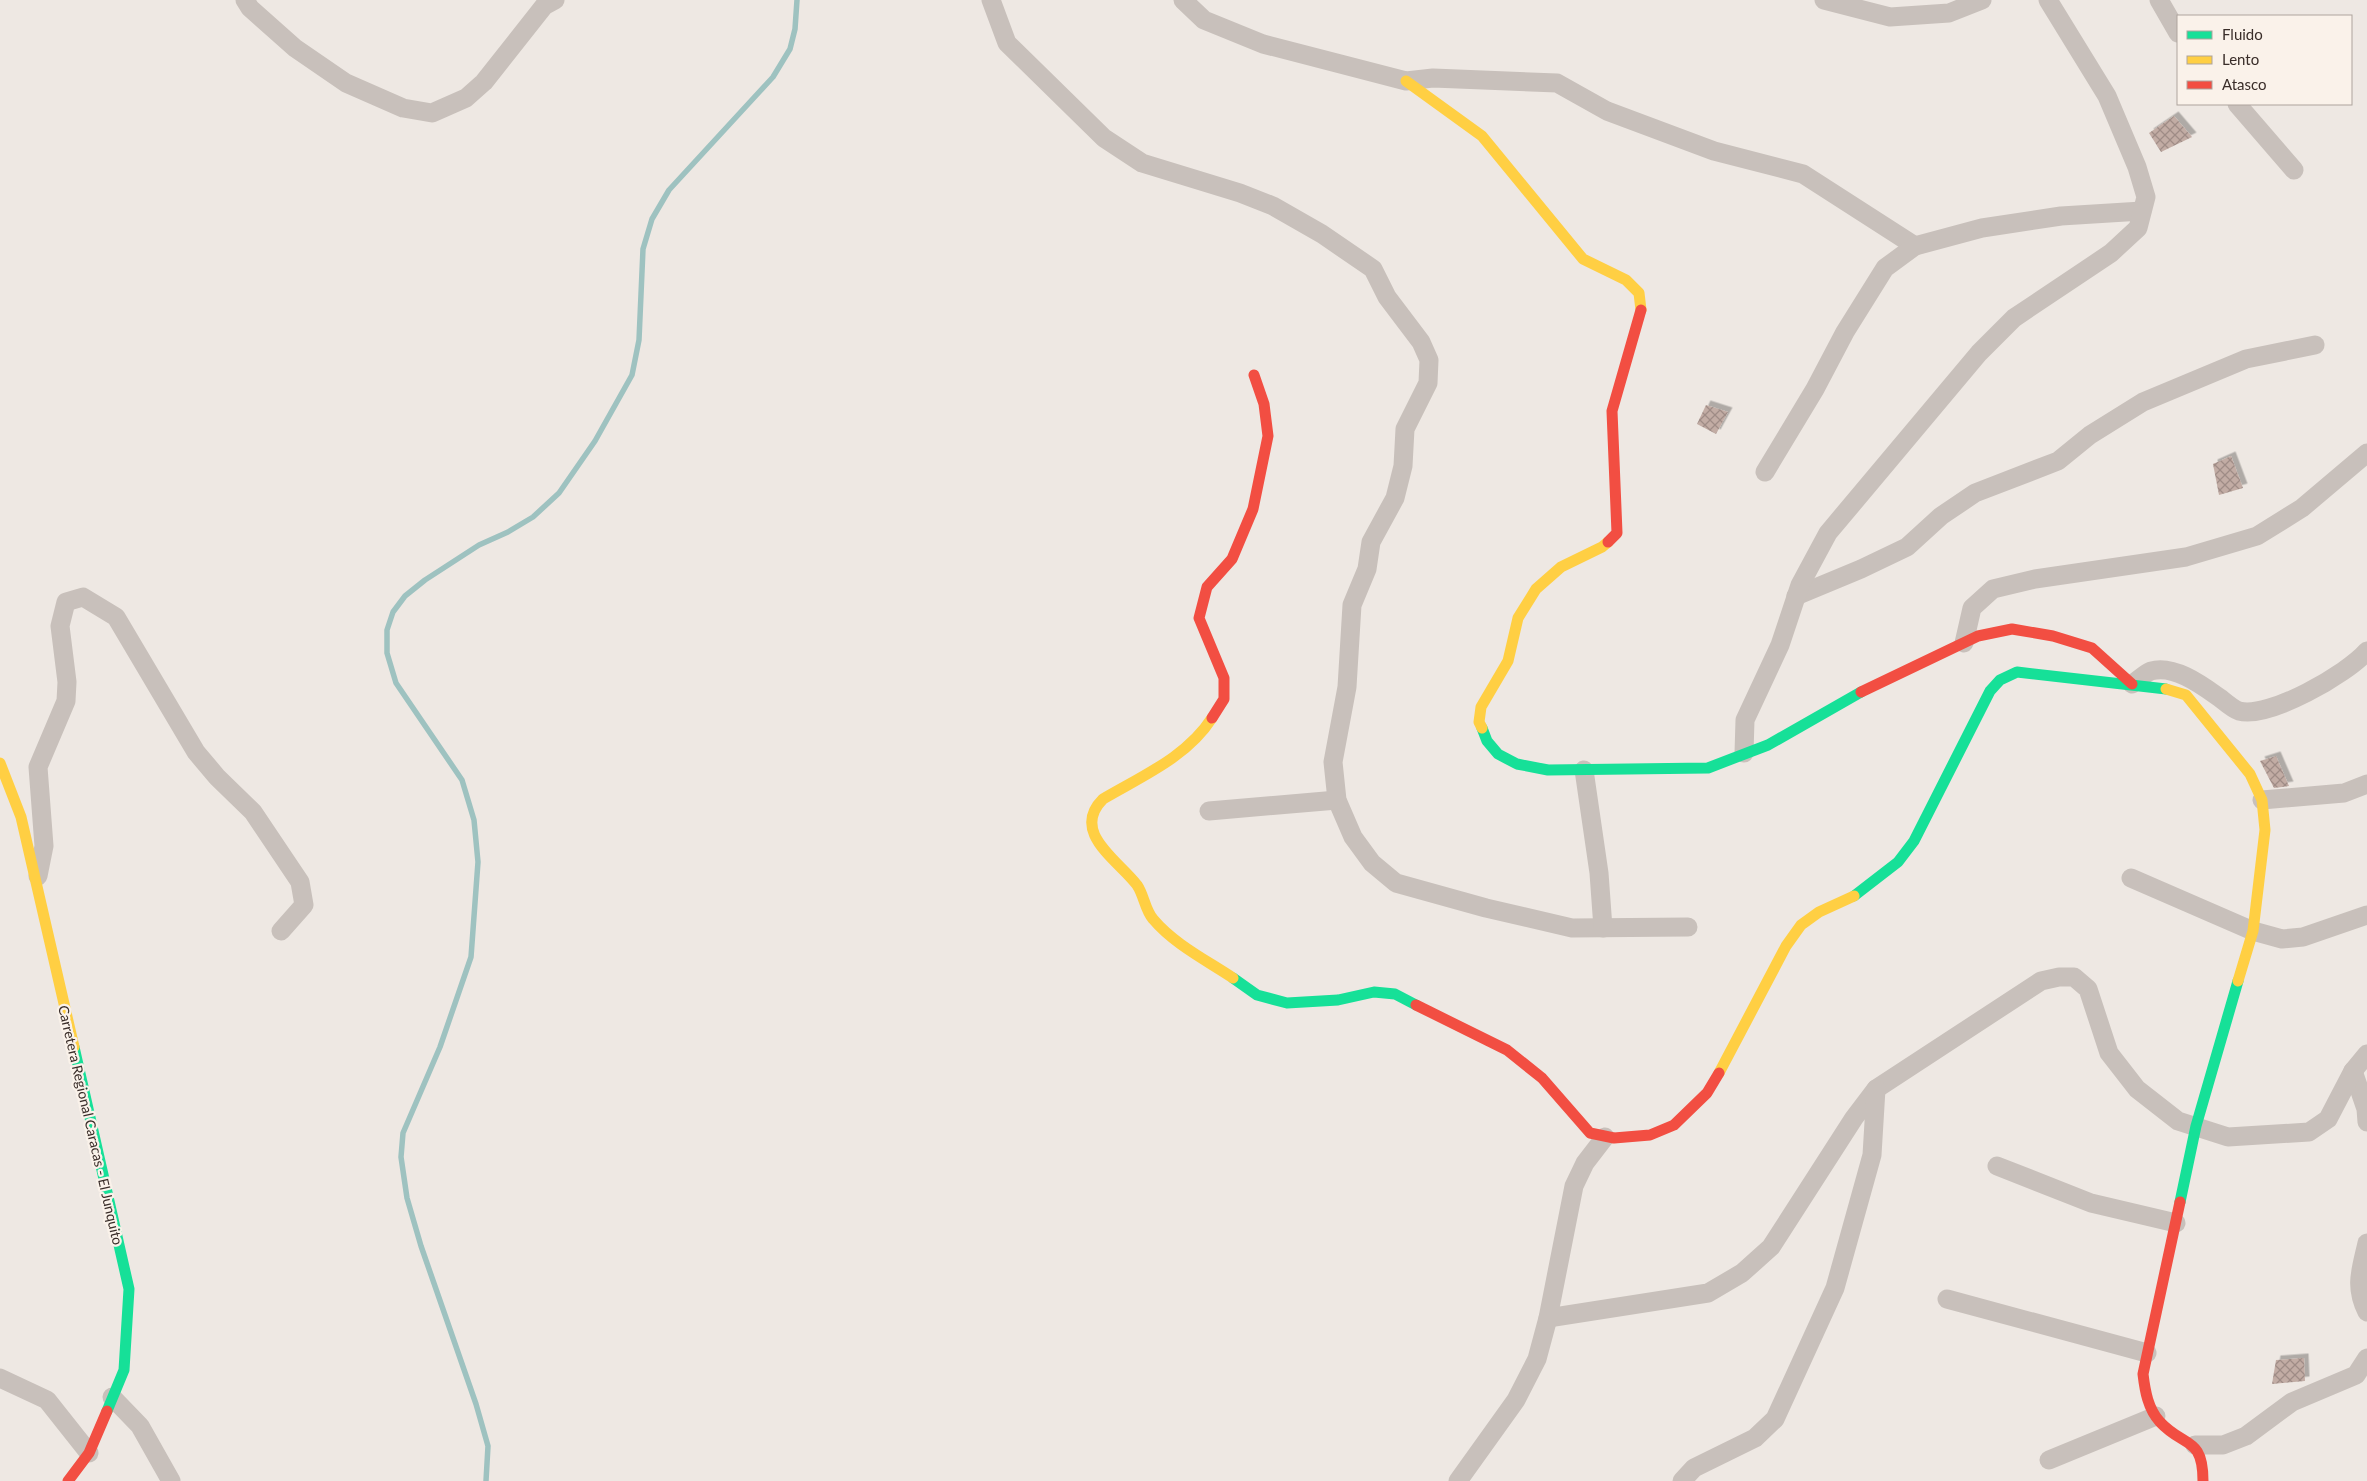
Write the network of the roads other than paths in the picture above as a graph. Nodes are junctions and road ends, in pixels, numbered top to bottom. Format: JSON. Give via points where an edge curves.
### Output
{"nodes":[{"id":1,"x":245,"y":0,"type":"edge"},
{"id":2,"x":555,"y":0,"type":"edge"},
{"id":3,"x":991,"y":0,"type":"edge"},
{"id":4,"x":1183,"y":0,"type":"edge"},
{"id":5,"x":1824,"y":0,"type":"edge"},
{"id":6,"x":1982,"y":0,"type":"edge"},
{"id":7,"x":2048,"y":0,"type":"edge"},
{"id":8,"x":2159,"y":0,"type":"edge"},
{"id":9,"x":2177,"y":31,"type":"edge"},
{"id":10,"x":1406,"y":80,"type":"junction"},
{"id":11,"x":2238,"y":105,"type":"edge"},
{"id":12,"x":2294,"y":170,"type":"dead end"},
{"id":13,"x":2142,"y":211,"type":"junction"},
{"id":14,"x":1914,"y":246,"type":"junction"},
{"id":15,"x":2315,"y":345,"type":"dead end"},
{"id":16,"x":1254,"y":375,"type":"dead end"},
{"id":17,"x":2367,"y":453,"type":"edge"},
{"id":18,"x":1765,"y":472,"type":"dead end"},
{"id":19,"x":1796,"y":596,"type":"junction"},
{"id":20,"x":1964,"y":643,"type":"junction"},
{"id":21,"x":2367,"y":651,"type":"edge"},
{"id":22,"x":2132,"y":684,"type":"junction"},
{"id":23,"x":1744,"y":753,"type":"junction"},
{"id":24,"x":0,"y":764,"type":"edge"},
{"id":25,"x":1584,"y":770,"type":"junction"},
{"id":26,"x":2367,"y":784,"type":"edge"},
{"id":27,"x":1337,"y":800,"type":"junction"},
{"id":28,"x":2262,"y":800,"type":"junction"},
{"id":29,"x":1210,"y":811,"type":"dead end"},
{"id":30,"x":2131,"y":878,"type":"dead end"},
{"id":31,"x":37,"y":885,"type":"junction"},
{"id":32,"x":2367,"y":915,"type":"edge"},
{"id":33,"x":1688,"y":927,"type":"dead end"},
{"id":34,"x":1603,"y":928,"type":"junction"},
{"id":35,"x":281,"y":931,"type":"dead end"},
{"id":36,"x":2253,"y":931,"type":"junction"},
{"id":37,"x":2367,"y":1054,"type":"edge"},
{"id":38,"x":2353,"y":1071,"type":"junction"},
{"id":39,"x":1876,"y":1089,"type":"junction"},
{"id":40,"x":2367,"y":1122,"type":"edge"},
{"id":41,"x":2196,"y":1126,"type":"junction"},
{"id":42,"x":1605,"y":1137,"type":"junction"},
{"id":43,"x":1997,"y":1166,"type":"dead end"},
{"id":44,"x":2176,"y":1223,"type":"junction"},
{"id":45,"x":2367,"y":1243,"type":"edge"},
{"id":46,"x":1947,"y":1299,"type":"dead end"},
{"id":47,"x":2367,"y":1312,"type":"edge"},
{"id":48,"x":1548,"y":1318,"type":"junction"},
{"id":49,"x":2147,"y":1353,"type":"junction"},
{"id":50,"x":2367,"y":1358,"type":"edge"},
{"id":51,"x":0,"y":1378,"type":"edge"},
{"id":52,"x":112,"y":1397,"type":"junction"},
{"id":53,"x":2156,"y":1416,"type":"junction"},
{"id":54,"x":2195,"y":1445,"type":"junction"},
{"id":55,"x":90,"y":1453,"type":"junction"},
{"id":56,"x":2049,"y":1460,"type":"dead end"},
{"id":57,"x":163,"y":1472,"type":"edge"},
{"id":58,"x":68,"y":1481,"type":"edge"},
{"id":59,"x":171,"y":1481,"type":"edge"},
{"id":60,"x":1458,"y":1481,"type":"edge"},
{"id":61,"x":1682,"y":1481,"type":"edge"},
{"id":62,"x":2203,"y":1481,"type":"edge"}],
"edges":[{"from":1,"to":2,"type":"street","via":[[294,48],[346,83],[403,108],[432,113],[466,98],[484,82],[544,6]]},
{"from":3,"to":27,"type":"street","via":[[1007,43],[1104,138],[1142,163],[1240,192],[1273,206],[1322,234],[1372,269],[1387,297],[1421,342],[1429,360],[1428,383],[1405,429],[1403,466],[1395,498],[1371,542],[1367,569],[1352,605],[1347,687],[1333,762]]},
{"from":4,"to":10,"type":"street","via":[[1204,20],[1263,44]]},
{"from":5,"to":6,"type":"street","via":[[1890,18],[1948,13]]},
{"from":7,"to":13,"type":"street","via":[[2107,96],[2138,167],[2146,197]]},
{"from":8,"to":9,"type":"street"},
{"from":10,"to":14,"type":"street","via":[[1433,78],[1557,83],[1607,111],[1714,151],[1803,174]]},
{"from":10,"to":25,"type":"street","via":[[1482,136],[1583,259],[1626,280],[1639,293],[1642,307],[1612,411],[1616,533],[1602,547],[1561,567],[1536,589],[1518,618],[1508,661],[1481,707],[1479,722],[1487,741],[1498,754],[1517,764],[1548,770]]},
{"from":11,"to":12,"type":"street"},
{"from":13,"to":14,"type":"street","via":[[2061,216],[1982,228]]},
{"from":13,"to":19,"type":"street","via":[[2138,228],[2111,252],[2014,318],[1979,353],[1828,534]]},
{"from":14,"to":18,"type":"street","via":[[1884,268]]},
{"from":15,"to":19,"type":"street","via":[[2246,358],[2143,402],[2090,435],[2058,461],[1975,494],[1941,516],[1907,547]]},
{"from":16,"to":42,"type":"street","via":[[1264,404],[1268,436],[1253,509],[1232,559],[1207,587],[1199,618],[1224,678],[1224,699],[1204,730],[1172,759],[1103,799],[1094,808],[1091,825],[1098,843],[1138,886],[1152,918],[1172,937],[1257,995],[1287,1003],[1338,1000],[1374,992],[1394,994],[1507,1050],[1542,1078],[1590,1133]]},
{"from":17,"to":20,"type":"street","via":[[2302,508],[2257,536],[2186,557],[2035,579],[1993,589],[1972,608]]},
{"from":19,"to":23,"type":"street","via":[[1780,645],[1745,720]]},
{"from":20,"to":22,"type":"street","via":[[1978,636],[2012,629],[2053,636],[2092,648]]},
{"from":20,"to":23,"type":"street","via":[[1855,695],[1768,745]]},
{"from":21,"to":22,"type":"street","via":[[2328,682],[2260,711],[2238,711],[2203,686],[2176,672],[2151,671]]},
{"from":22,"to":28,"type":"street","via":[[2186,695],[2250,774]]},
{"from":22,"to":42,"type":"street","via":[[2017,672],[2000,680],[1990,691],[1914,841],[1898,862],[1853,897],[1819,912],[1801,925],[1786,946],[1707,1093],[1674,1125],[1658,1132]]},
{"from":23,"to":25,"type":"street","via":[[1708,768]]},
{"from":24,"to":31,"type":"street","name":"Carretera Regional Caracas - El Junquito","via":[[22,817]]},
{"from":25,"to":34,"type":"street","via":[[1600,874]]},
{"from":26,"to":28,"type":"street","via":[[2344,793]]},
{"from":27,"to":29,"type":"street"},
{"from":27,"to":34,"type":"street","via":[[1353,837],[1372,863],[1396,884],[1572,928]]},
{"from":28,"to":36,"type":"street","via":[[2265,830]]},
{"from":30,"to":36,"type":"street"},
{"from":31,"to":35,"type":"street","via":[[44,846],[38,766],[66,701],[67,682],[60,626],[66,602],[83,597],[116,617],[196,752],[253,812],[300,882],[304,904]]},
{"from":31,"to":52,"type":"street","name":"Carretera Regional Caracas - El Junquito","via":[[128,1289],[124,1370]]},
{"from":32,"to":36,"type":"street","via":[[2303,937],[2282,939]]},
{"from":33,"to":34,"type":"street"},
{"from":36,"to":41,"type":"street"},
{"from":37,"to":38,"type":"street"},
{"from":38,"to":40,"type":"street"},
{"from":38,"to":41,"type":"street","via":[[2328,1118],[2310,1132],[2228,1137]]},
{"from":39,"to":41,"type":"street","via":[[2041,981],[2074,977],[2088,989],[2109,1053],[2137,1089],[2178,1120]]},
{"from":39,"to":48,"type":"street","via":[[1771,1247],[1742,1273],[1708,1293]]},
{"from":39,"to":61,"type":"street","via":[[1872,1155],[1835,1288],[1775,1419],[1755,1438],[1694,1468]]},
{"from":41,"to":44,"type":"street"},
{"from":42,"to":48,"type":"street","via":[[1585,1163],[1574,1186]]},
{"from":43,"to":44,"type":"street","via":[[2091,1203]]},
{"from":44,"to":49,"type":"street"},
{"from":45,"to":47,"type":"street","via":[[2358,1280],[2360,1298]]},
{"from":46,"to":49,"type":"street"},
{"from":48,"to":60,"type":"street","via":[[1537,1359],[1516,1400]]},
{"from":49,"to":53,"type":"street","via":[[2143,1374],[2146,1401]]},
{"from":50,"to":54,"type":"street","via":[[2356,1375],[2292,1402],[2246,1436],[2223,1445]]},
{"from":51,"to":55,"type":"street","via":[[46,1400]]},
{"from":52,"to":55,"type":"street","name":"Carretera Regional Caracas - El Junquito"},
{"from":52,"to":57,"type":"street","via":[[140,1426]]},
{"from":53,"to":54,"type":"street"},
{"from":53,"to":56,"type":"street"},
{"from":54,"to":62,"type":"street","via":[[2204,1466]]},
{"from":55,"to":58,"type":"street","name":"Carretera Regional Caracas - El Junquito"},
{"from":57,"to":59,"type":"street"}]}
